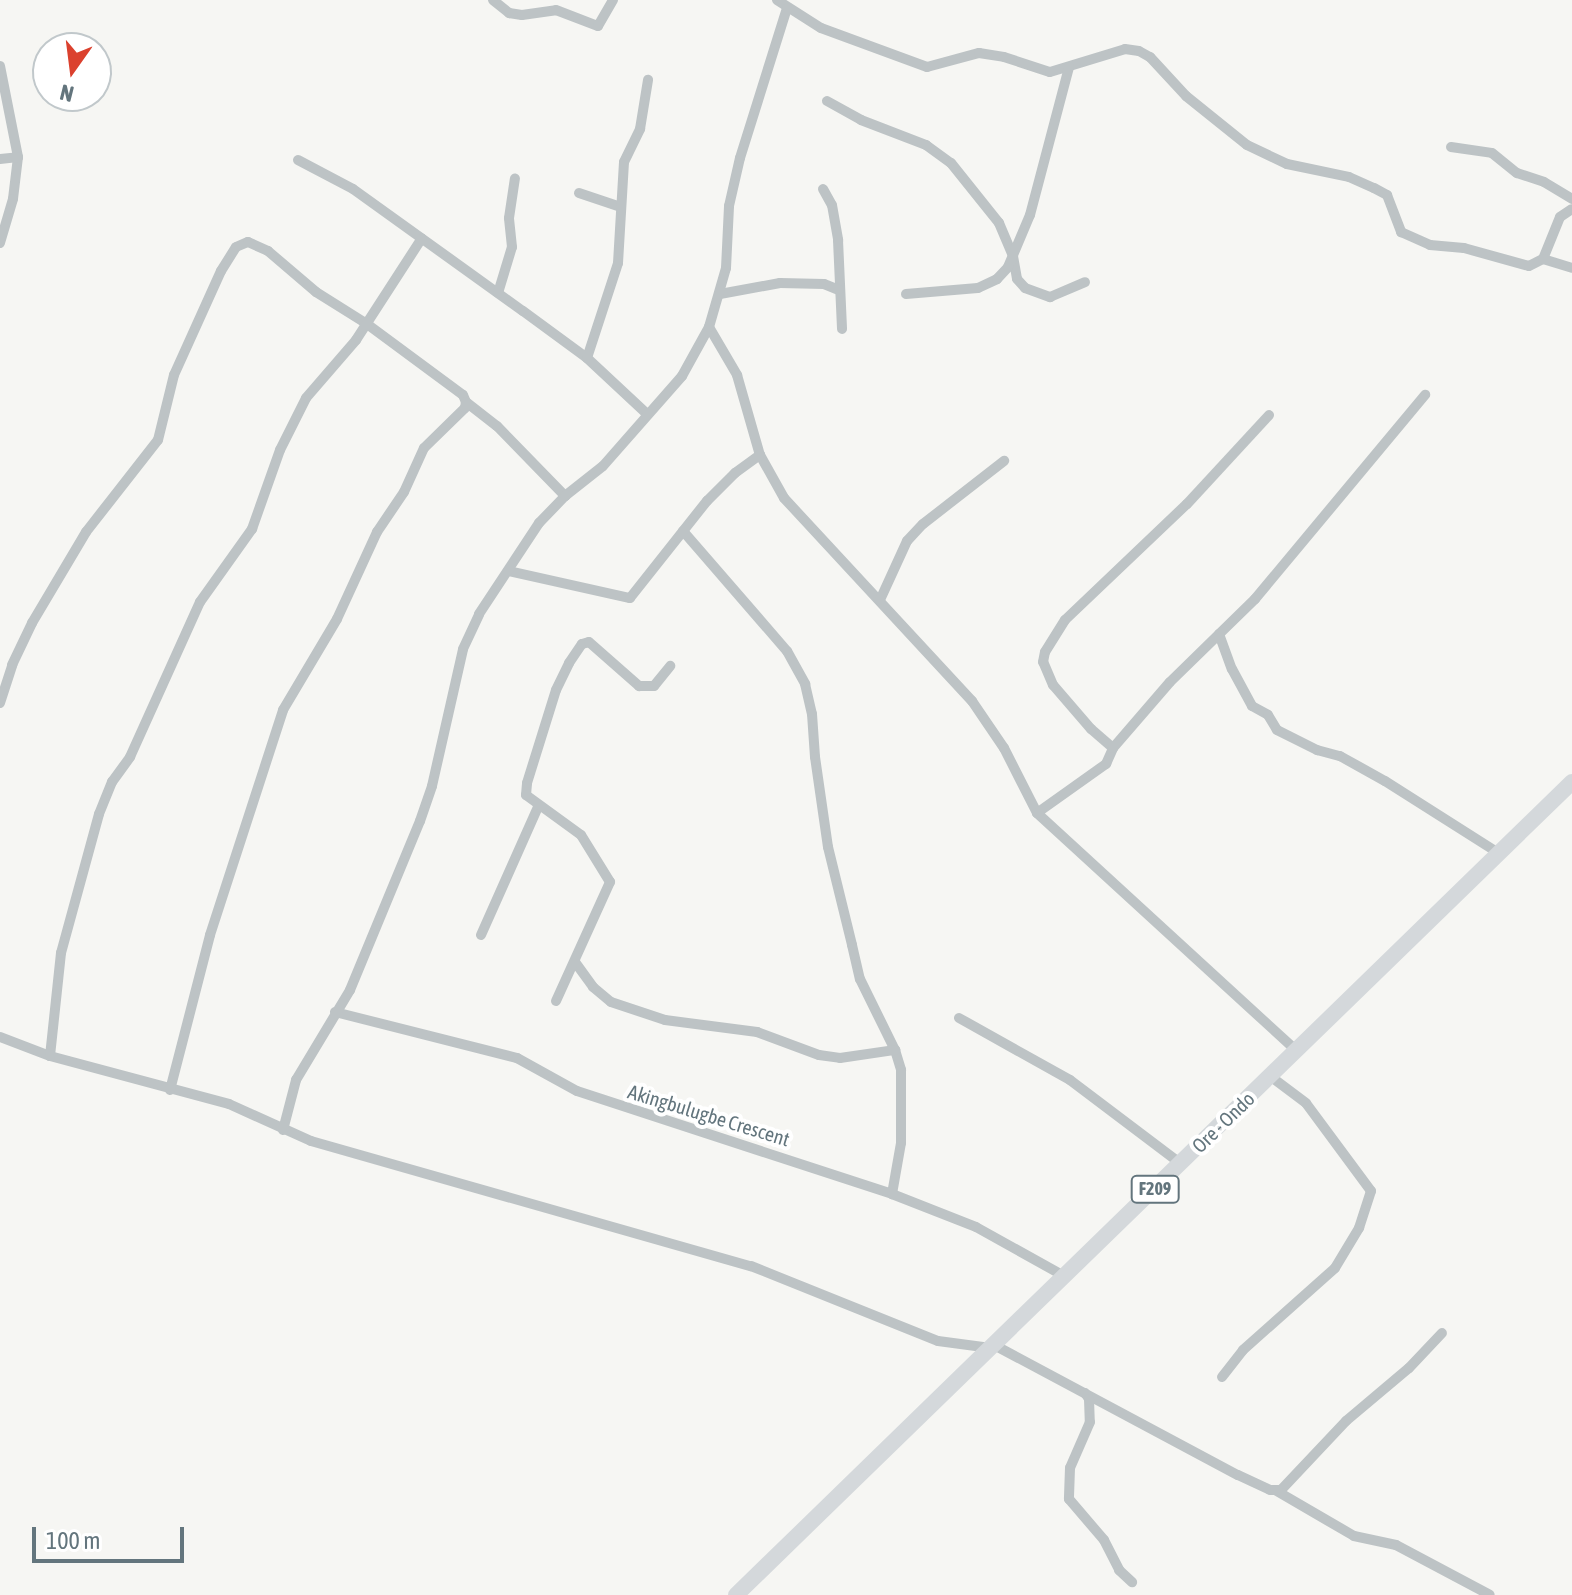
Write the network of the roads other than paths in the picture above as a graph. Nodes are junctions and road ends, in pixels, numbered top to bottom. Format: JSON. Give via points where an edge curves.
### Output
{"nodes":[{"id":1,"x":493,"y":0,"type":"edge"},
{"id":2,"x":613,"y":0,"type":"edge"},
{"id":3,"x":777,"y":0,"type":"edge"},
{"id":4,"x":787,"y":8,"type":"junction"},
{"id":5,"x":0,"y":66,"type":"edge"},
{"id":6,"x":1069,"y":67,"type":"junction"},
{"id":7,"x":648,"y":80,"type":"dead end"},
{"id":8,"x":827,"y":101,"type":"dead end"},
{"id":9,"x":1451,"y":147,"type":"dead end"},
{"id":10,"x":18,"y":157,"type":"junction"},
{"id":11,"x":0,"y":159,"type":"edge"},
{"id":12,"x":298,"y":160,"type":"dead end"},
{"id":13,"x":515,"y":178,"type":"dead end"},
{"id":14,"x":823,"y":189,"type":"dead end"},
{"id":15,"x":579,"y":193,"type":"dead end"},
{"id":16,"x":1572,"y":199,"type":"edge"},
{"id":17,"x":621,"y":207,"type":"junction"},
{"id":18,"x":1572,"y":209,"type":"edge"},
{"id":19,"x":422,"y":238,"type":"junction"},
{"id":20,"x":0,"y":243,"type":"edge"},
{"id":21,"x":1013,"y":256,"type":"junction"},
{"id":22,"x":1543,"y":259,"type":"junction"},
{"id":23,"x":1572,"y":268,"type":"edge"},
{"id":24,"x":1085,"y":282,"type":"dead end"},
{"id":25,"x":839,"y":290,"type":"junction"},
{"id":26,"x":498,"y":293,"type":"junction"},
{"id":27,"x":720,"y":294,"type":"junction"},
{"id":28,"x":906,"y":294,"type":"dead end"},
{"id":29,"x":367,"y":324,"type":"junction"},
{"id":30,"x":709,"y":327,"type":"junction"},
{"id":31,"x":842,"y":329,"type":"dead end"},
{"id":32,"x":587,"y":358,"type":"junction"},
{"id":33,"x":1425,"y":395,"type":"dead end"},
{"id":34,"x":466,"y":402,"type":"junction"},
{"id":35,"x":646,"y":413,"type":"junction"},
{"id":36,"x":1269,"y":415,"type":"dead end"},
{"id":37,"x":760,"y":455,"type":"junction"},
{"id":38,"x":1004,"y":461,"type":"dead end"},
{"id":39,"x":565,"y":496,"type":"junction"},
{"id":40,"x":683,"y":531,"type":"junction"},
{"id":41,"x":508,"y":571,"type":"junction"},
{"id":42,"x":880,"y":600,"type":"junction"},
{"id":43,"x":1219,"y":634,"type":"junction"},
{"id":44,"x":670,"y":666,"type":"dead end"},
{"id":45,"x":0,"y":703,"type":"edge"},
{"id":46,"x":1113,"y":748,"type":"junction"},
{"id":47,"x":1572,"y":782,"type":"edge"},
{"id":48,"x":539,"y":805,"type":"junction"},
{"id":49,"x":1037,"y":813,"type":"junction"},
{"id":50,"x":1500,"y":854,"type":"junction"},
{"id":51,"x":481,"y":935,"type":"dead end"},
{"id":52,"x":575,"y":962,"type":"junction"},
{"id":53,"x":556,"y":1001,"type":"dead end"},
{"id":54,"x":335,"y":1012,"type":"junction"},
{"id":55,"x":959,"y":1018,"type":"dead end"},
{"id":56,"x":0,"y":1037,"type":"edge"},
{"id":57,"x":895,"y":1050,"type":"junction"},
{"id":58,"x":1297,"y":1051,"type":"junction"},
{"id":59,"x":50,"y":1056,"type":"junction"},
{"id":60,"x":1270,"y":1076,"type":"junction"},
{"id":61,"x":170,"y":1090,"type":"junction"},
{"id":62,"x":283,"y":1130,"type":"junction"},
{"id":63,"x":1181,"y":1164,"type":"junction"},
{"id":64,"x":892,"y":1194,"type":"junction"},
{"id":65,"x":1064,"y":1276,"type":"junction"},
{"id":66,"x":1442,"y":1333,"type":"dead end"},
{"id":67,"x":994,"y":1347,"type":"junction"},
{"id":68,"x":1222,"y":1377,"type":"dead end"},
{"id":69,"x":1085,"y":1393,"type":"junction"},
{"id":70,"x":1275,"y":1490,"type":"junction"},
{"id":71,"x":1462,"y":1579,"type":"junction"},
{"id":72,"x":1132,"y":1582,"type":"dead end"},
{"id":73,"x":736,"y":1595,"type":"edge"},
{"id":74,"x":1466,"y":1595,"type":"edge"},
{"id":75,"x":1490,"y":1595,"type":"edge"}],
"edges":[{"from":1,"to":2,"type":"street","via":[[509,13],[556,10],[598,26]]},
{"from":3,"to":4,"type":"street"},
{"from":4,"to":6,"type":"street","via":[[821,28],[927,67],[979,53],[1050,72]]},
{"from":4,"to":27,"type":"street","via":[[732,194],[730,245]]},
{"from":5,"to":10,"type":"street"},
{"from":6,"to":21,"type":"street","via":[[1030,215]]},
{"from":6,"to":22,"type":"street","via":[[1125,49],[1139,51],[1247,145],[1287,164],[1349,177],[1387,195],[1394,220],[1412,239],[1529,266]]},
{"from":7,"to":17,"type":"street","via":[[640,129],[624,162]]},
{"from":8,"to":21,"type":"street","via":[[926,145],[951,163],[989,207]]},
{"from":9,"to":16,"type":"street","via":[[1492,153],[1517,173]]},
{"from":10,"to":11,"type":"street"},
{"from":10,"to":20,"type":"street"},
{"from":12,"to":19,"type":"street","via":[[353,189]]},
{"from":13,"to":26,"type":"street","via":[[509,218],[512,247]]},
{"from":14,"to":25,"type":"street","via":[[832,205],[838,240]]},
{"from":15,"to":17,"type":"street"},
{"from":17,"to":32,"type":"street","via":[[618,263]]},
{"from":18,"to":22,"type":"street","via":[[1560,217]]},
{"from":19,"to":26,"type":"street"},
{"from":19,"to":29,"type":"street"},
{"from":21,"to":24,"type":"street","via":[[1017,279],[1035,294],[1050,297]]},
{"from":21,"to":28,"type":"street","via":[[987,285]]},
{"from":22,"to":23,"type":"street"},
{"from":25,"to":27,"type":"street","via":[[824,284],[780,283]]},
{"from":25,"to":31,"type":"street"},
{"from":26,"to":32,"type":"street"},
{"from":27,"to":30,"type":"street"},
{"from":29,"to":34,"type":"street"},
{"from":29,"to":45,"type":"street","via":[[316,292],[258,245],[236,247],[174,375],[158,440],[86,532],[32,623]]},
{"from":29,"to":59,"type":"street","via":[[306,398],[280,450],[252,529],[200,602],[130,757],[112,782],[61,953]]},
{"from":30,"to":35,"type":"street","via":[[682,376]]},
{"from":30,"to":37,"type":"street","via":[[737,375]]},
{"from":32,"to":35,"type":"street"},
{"from":33,"to":43,"type":"street","via":[[1255,599]]},
{"from":34,"to":39,"type":"street"},
{"from":34,"to":61,"type":"street","via":[[424,448],[337,619],[283,710],[210,935]]},
{"from":35,"to":39,"type":"street","via":[[603,466]]},
{"from":36,"to":46,"type":"street","via":[[1187,504],[1065,620],[1045,652],[1043,662],[1053,685]]},
{"from":37,"to":40,"type":"street","via":[[735,473]]},
{"from":37,"to":42,"type":"street","via":[[784,498]]},
{"from":38,"to":42,"type":"street","via":[[907,541]]},
{"from":39,"to":41,"type":"street","via":[[539,523]]},
{"from":40,"to":41,"type":"street","via":[[630,598]]},
{"from":40,"to":57,"type":"street","via":[[769,629],[805,684],[828,847],[860,979]]},
{"from":41,"to":54,"type":"street","via":[[463,649],[420,821],[350,990]]},
{"from":42,"to":49,"type":"street","via":[[972,701],[1004,748]]},
{"from":43,"to":46,"type":"street"},
{"from":43,"to":50,"type":"street","via":[[1252,706],[1268,715],[1277,730],[1385,781]]},
{"from":44,"to":48,"type":"street","via":[[647,688],[596,644],[582,644],[556,690],[527,783],[526,795]]},
{"from":46,"to":49,"type":"street","via":[[1106,764]]},
{"from":47,"to":50,"type":"main road","name":"Ore - Ondo","number":"F209"},
{"from":48,"to":51,"type":"street"},
{"from":48,"to":52,"type":"street","via":[[581,835],[610,882]]},
{"from":49,"to":58,"type":"street"},
{"from":50,"to":58,"type":"main road","name":"Ore - Ondo","number":"F209"},
{"from":52,"to":53,"type":"street"},
{"from":52,"to":57,"type":"street","via":[[611,1002],[665,1020],[757,1032],[840,1058]]},
{"from":54,"to":62,"type":"street","via":[[296,1080]]},
{"from":54,"to":64,"type":"street","name":"Akingbulugbe Crescent","via":[[517,1058],[577,1091]]},
{"from":55,"to":63,"type":"street","via":[[1070,1080]]},
{"from":56,"to":59,"type":"street"},
{"from":57,"to":64,"type":"street","via":[[903,1104]]},
{"from":58,"to":60,"type":"main road","name":"Ore - Ondo","number":"F209"},
{"from":59,"to":61,"type":"street"},
{"from":60,"to":63,"type":"main road","name":"Ore - Ondo","number":"F209"},
{"from":60,"to":68,"type":"street","via":[[1306,1103],[1371,1191],[1359,1228],[1335,1268],[1243,1350]]},
{"from":61,"to":62,"type":"street","via":[[229,1104]]},
{"from":62,"to":67,"type":"street","via":[[751,1266],[938,1341]]},
{"from":63,"to":65,"type":"main road","name":"Ore - Ondo","number":"F209"},
{"from":64,"to":65,"type":"street","name":"Akingbulugbe Crescent","via":[[976,1227]]},
{"from":65,"to":67,"type":"main road","name":"Ore - Ondo","number":"F209"},
{"from":66,"to":70,"type":"street","via":[[1346,1421],[1287,1486]]},
{"from":67,"to":69,"type":"street"},
{"from":67,"to":73,"type":"main road","name":"Ore - Ondo","number":"F209"},
{"from":69,"to":70,"type":"street"},
{"from":69,"to":72,"type":"street","via":[[1090,1422],[1070,1468],[1069,1499]]},
{"from":70,"to":71,"type":"street","via":[[1354,1536],[1396,1545]]},
{"from":71,"to":74,"type":"street"},
{"from":71,"to":75,"type":"street"}]}
